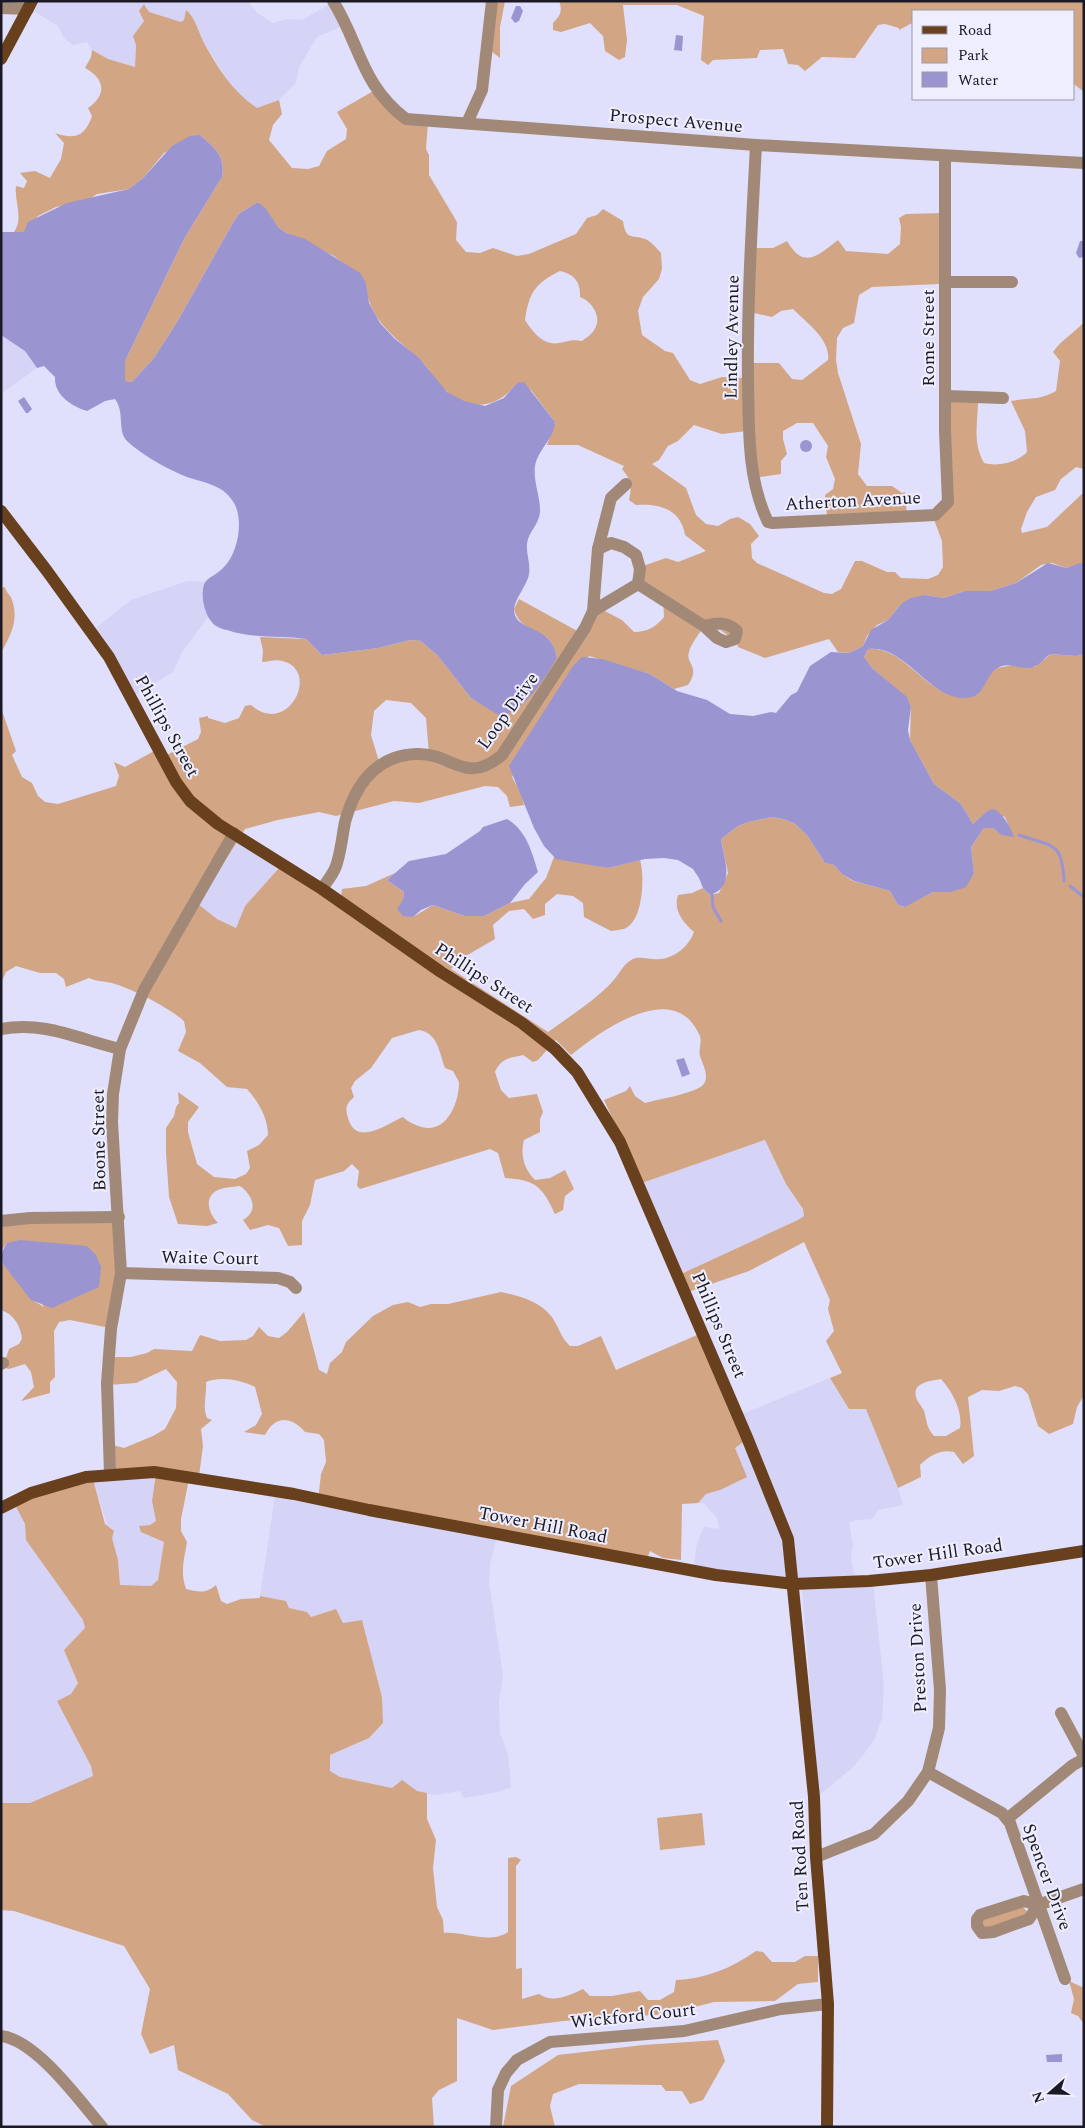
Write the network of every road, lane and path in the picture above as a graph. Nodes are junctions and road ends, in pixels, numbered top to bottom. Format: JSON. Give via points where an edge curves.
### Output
{"nodes":[{"id":1,"x":332,"y":1,"type":"edge"},
{"id":2,"x":492,"y":1,"type":"edge"},
{"id":3,"x":30,"y":5,"type":"edge"},
{"id":4,"x":1,"y":8,"type":"edge"},
{"id":5,"x":1,"y":59,"type":"edge"},
{"id":6,"x":468,"y":123,"type":"junction"},
{"id":7,"x":756,"y":145,"type":"junction"},
{"id":8,"x":945,"y":156,"type":"junction"},
{"id":9,"x":1084,"y":163,"type":"edge"},
{"id":10,"x":945,"y":282,"type":"junction"},
{"id":11,"x":1012,"y":282,"type":"dead end"},
{"id":12,"x":946,"y":396,"type":"junction"},
{"id":13,"x":1003,"y":398,"type":"dead end"},
{"id":14,"x":626,"y":484,"type":"dead end"},
{"id":15,"x":1,"y":511,"type":"edge"},
{"id":16,"x":935,"y":514,"type":"joint"},
{"id":17,"x":772,"y":523,"type":"joint"},
{"id":18,"x":598,"y":549,"type":"junction"},
{"id":19,"x":638,"y":584,"type":"junction"},
{"id":20,"x":593,"y":611,"type":"junction"},
{"id":21,"x":704,"y":626,"type":"dead end"},
{"id":22,"x":234,"y":834,"type":"junction"},
{"id":23,"x":322,"y":890,"type":"junction"},
{"id":24,"x":1,"y":1029,"type":"edge"},
{"id":25,"x":120,"y":1048,"type":"junction"},
{"id":26,"x":119,"y":1217,"type":"junction"},
{"id":27,"x":1,"y":1221,"type":"edge"},
{"id":28,"x":121,"y":1273,"type":"junction"},
{"id":29,"x":296,"y":1288,"type":"dead end"},
{"id":30,"x":110,"y":1474,"type":"junction"},
{"id":31,"x":1,"y":1508,"type":"edge"},
{"id":32,"x":1084,"y":1551,"type":"edge"},
{"id":33,"x":930,"y":1574,"type":"junction"},
{"id":34,"x":794,"y":1584,"type":"junction"},
{"id":35,"x":1061,"y":1713,"type":"dead end"},
{"id":36,"x":1084,"y":1757,"type":"edge"},
{"id":37,"x":928,"y":1772,"type":"junction"},
{"id":38,"x":1006,"y":1819,"type":"junction"},
{"id":39,"x":816,"y":1857,"type":"junction"},
{"id":40,"x":1084,"y":1889,"type":"edge"},
{"id":41,"x":1038,"y":1905,"type":"junction"},
{"id":42,"x":1064,"y":1979,"type":"dead end"},
{"id":43,"x":828,"y":2004,"type":"junction"},
{"id":44,"x":1,"y":2036,"type":"edge"},
{"id":45,"x":102,"y":2127,"type":"edge"},
{"id":46,"x":496,"y":2127,"type":"edge"},
{"id":47,"x":827,"y":2127,"type":"edge"}],
"edges":[{"from":1,"to":6,"type":"street","name":"Prospect Avenue","via":[[373,84],[396,111],[406,119]]},
{"from":2,"to":6,"type":"street","via":[[482,90]]},
{"from":3,"to":4,"type":"street"},
{"from":3,"to":5,"type":"main road"},
{"from":6,"to":7,"type":"street","name":"Prospect Avenue"},
{"from":7,"to":8,"type":"street","name":"Prospect Avenue"},
{"from":7,"to":17,"type":"street","name":"Lindley Avenue","via":[[750,260],[749,434],[755,491],[768,522]]},
{"from":8,"to":9,"type":"street","name":"Prospect Avenue"},
{"from":8,"to":10,"type":"street","name":"Rome Street"},
{"from":10,"to":11,"type":"street"},
{"from":10,"to":12,"type":"street","name":"Rome Street"},
{"from":12,"to":13,"type":"street"},
{"from":12,"to":16,"type":"street","name":"Rome Street","via":[[948,502]]},
{"from":14,"to":18,"type":"street","name":"Loop Drive","via":[[611,498]]},
{"from":15,"to":22,"type":"main road","name":"Phillips Street","via":[[109,658],[176,782],[190,801]]},
{"from":16,"to":17,"type":"street","name":"Atherton Avenue"},
{"from":18,"to":19,"type":"street","via":[[611,543],[636,555],[640,569]]},
{"from":18,"to":20,"type":"street","name":"Loop Drive"},
{"from":19,"to":20,"type":"street"},
{"from":19,"to":21,"type":"street"},
{"from":20,"to":23,"type":"street","name":"Loop Drive","via":[[577,644],[502,755],[490,765],[468,769],[430,754],[410,754],[385,762],[371,771],[353,798],[335,869]]},
{"from":22,"to":23,"type":"main road","name":"Phillips Street"},
{"from":22,"to":25,"type":"street","name":"Boone Street","via":[[144,990]]},
{"from":23,"to":34,"type":"main road","name":"Phillips Street","via":[[522,1023],[555,1049],[577,1072],[597,1101],[620,1142],[767,1485],[788,1539]]},
{"from":24,"to":25,"type":"street","via":[[40,1027],[66,1031]]},
{"from":25,"to":26,"type":"street","name":"Boone Street","via":[[112,1122]]},
{"from":26,"to":27,"type":"street"},
{"from":26,"to":28,"type":"street","name":"Boone Street"},
{"from":28,"to":29,"type":"street","name":"Waite Court","via":[[278,1278]]},
{"from":28,"to":30,"type":"street","name":"Boone Street","via":[[106,1383]]},
{"from":30,"to":31,"type":"main road","name":"Tower Hill Road","via":[[32,1493]]},
{"from":30,"to":34,"type":"main road","name":"Tower Hill Road","via":[[154,1472],[284,1492],[716,1575]]},
{"from":32,"to":33,"type":"main road","name":"Tower Hill Road"},
{"from":33,"to":34,"type":"main road","name":"Tower Hill Road","via":[[869,1581]]},
{"from":33,"to":37,"type":"street","name":"Preston Drive","via":[[940,1690],[939,1728]]},
{"from":34,"to":39,"type":"main road","name":"Ten Rod Road","via":[[814,1797]]},
{"from":35,"to":36,"type":"street"},
{"from":36,"to":38,"type":"street"},
{"from":37,"to":38,"type":"street","name":"Spencer Drive"},
{"from":37,"to":39,"type":"street","name":"Preston Drive","via":[[908,1801],[874,1834]]},
{"from":38,"to":41,"type":"street","name":"Spencer Drive","via":[[1012,1827]]},
{"from":39,"to":43,"type":"main road","name":"Ten Rod Road"},
{"from":40,"to":41,"type":"street"},
{"from":41,"to":42,"type":"street","name":"Spencer Drive"},
{"from":43,"to":46,"type":"street","name":"Wickford Court","via":[[781,2010],[684,2031],[550,2042],[517,2060],[506,2073],[498,2090]]},
{"from":43,"to":47,"type":"main road","name":"Ten Rod Road"},
{"from":44,"to":45,"type":"street","via":[[13,2037],[31,2048]]}]}
